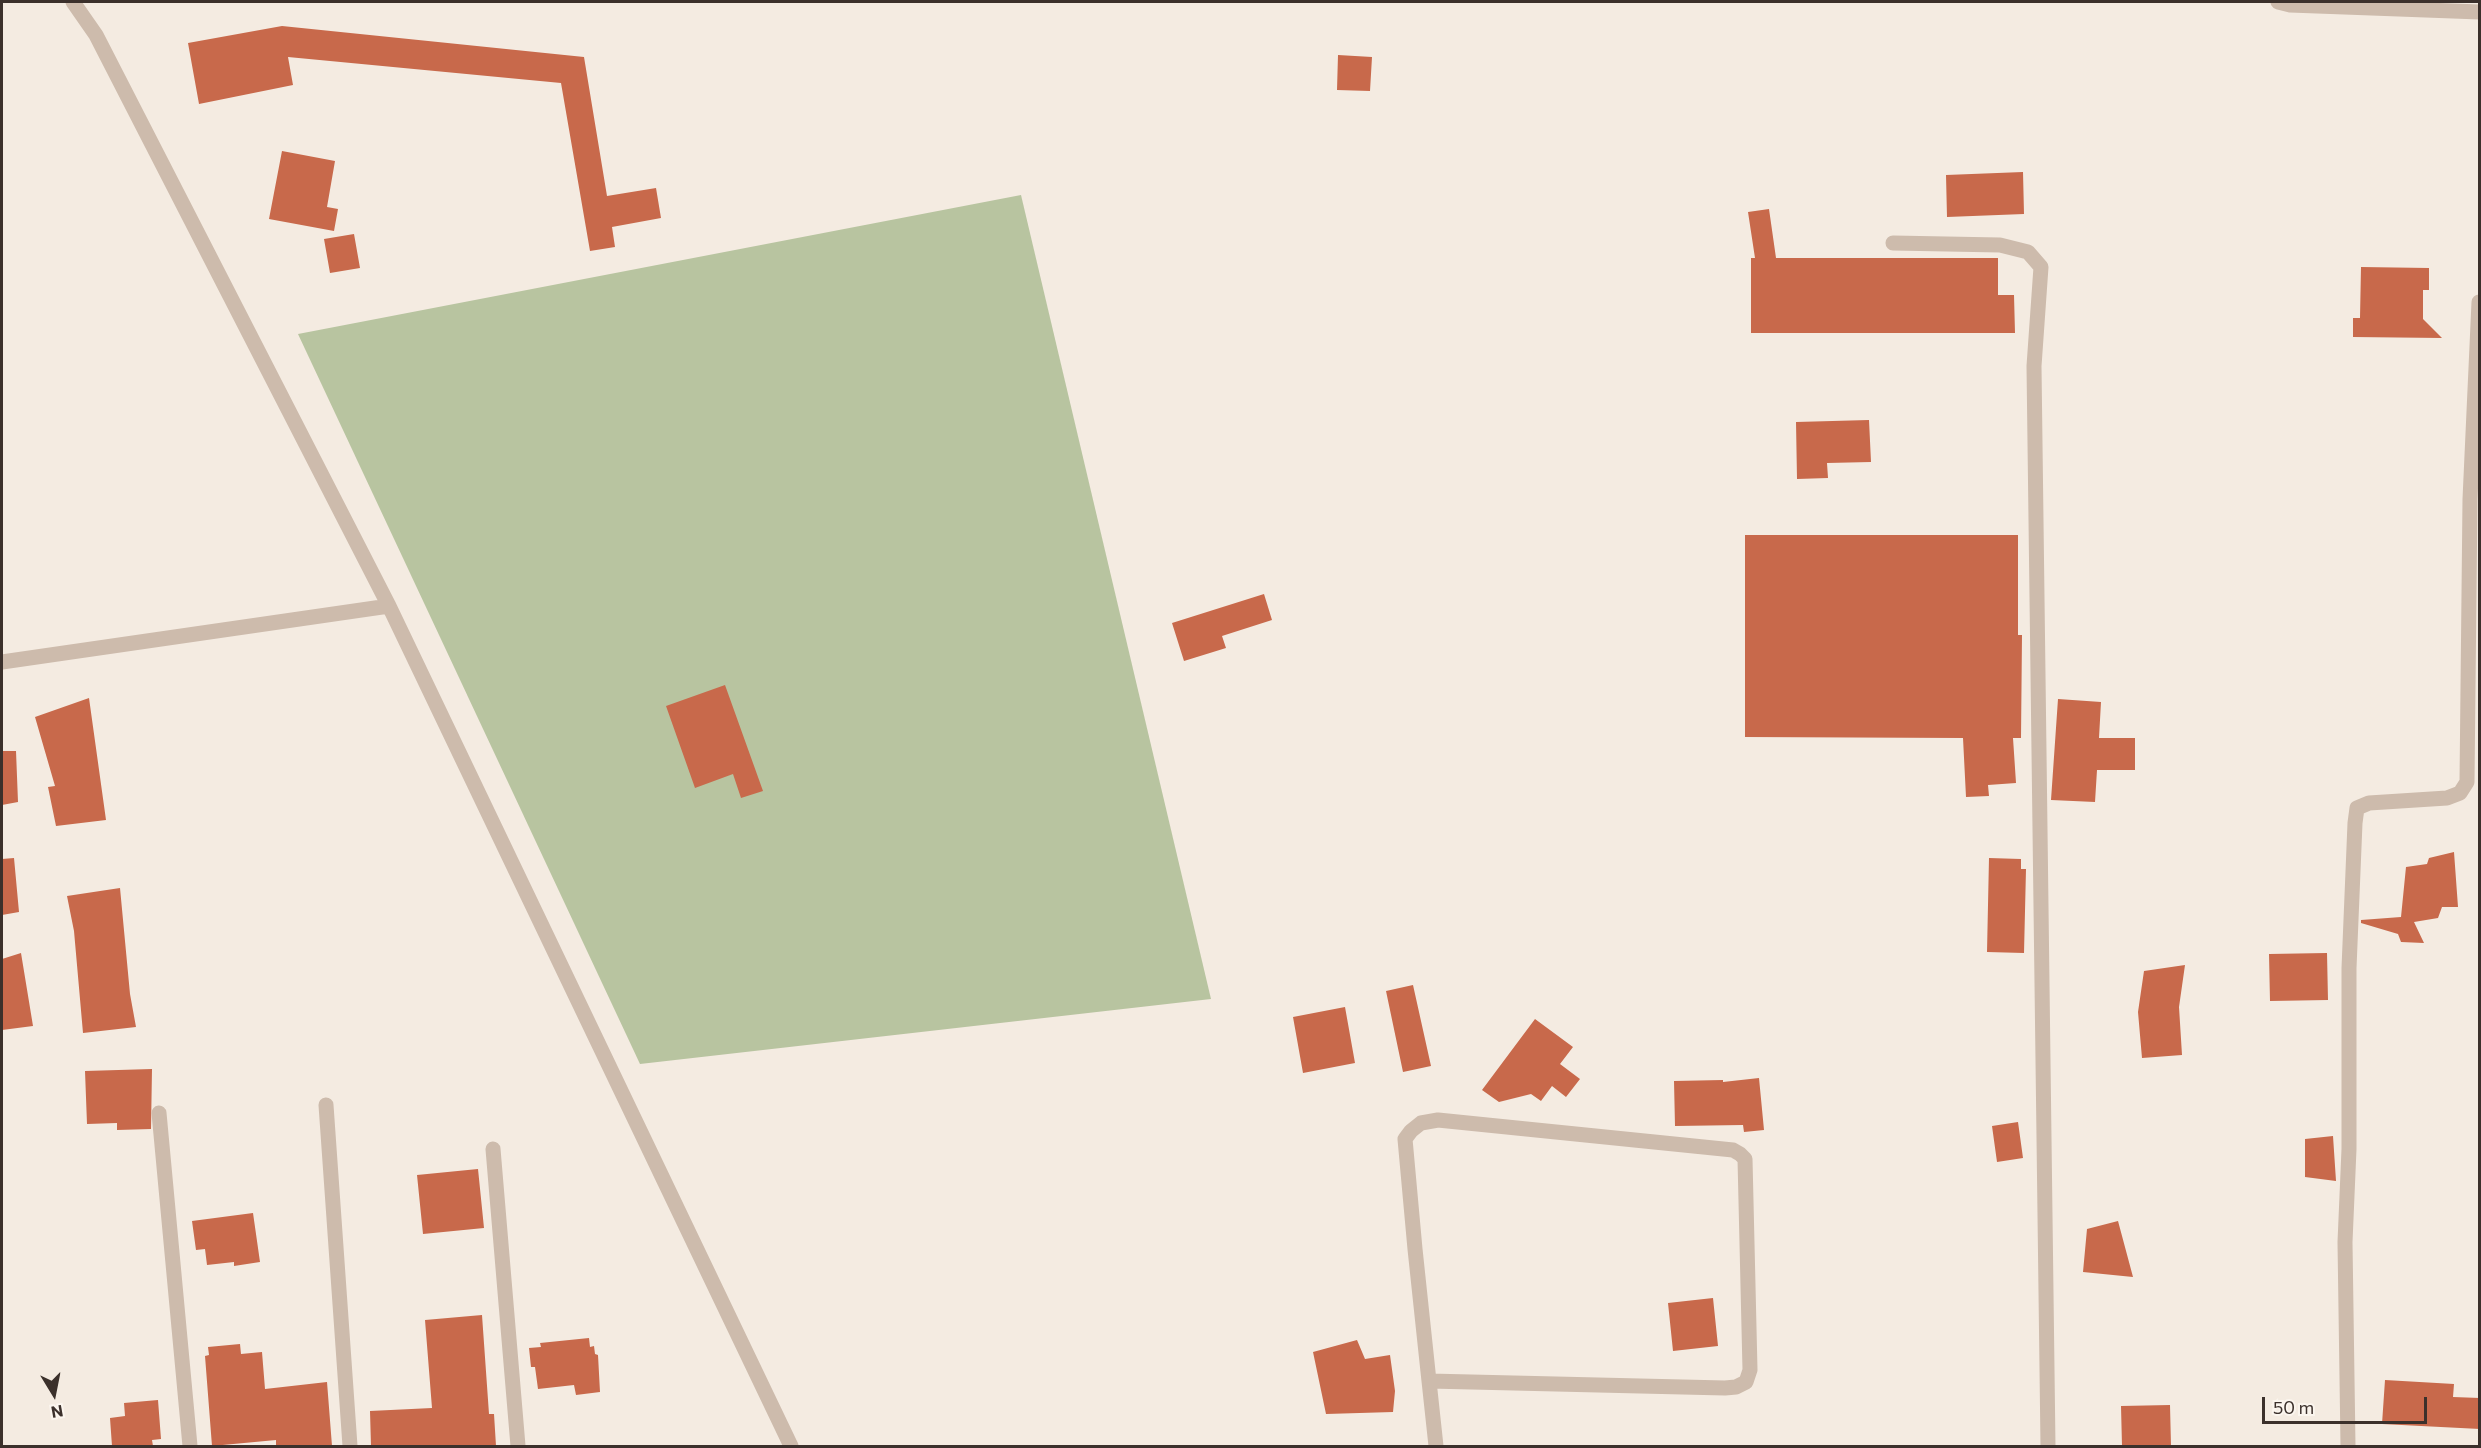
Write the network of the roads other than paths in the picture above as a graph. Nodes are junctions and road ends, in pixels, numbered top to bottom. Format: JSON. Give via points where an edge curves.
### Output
{"nodes":[{"id":1,"x":73,"y":2,"type":"edge"},
{"id":2,"x":2278,"y":2,"type":"edge"},
{"id":3,"x":2480,"y":12,"type":"edge"},
{"id":4,"x":1893,"y":243,"type":"dead end"},
{"id":5,"x":2479,"y":302,"type":"edge"},
{"id":6,"x":2475,"y":499,"type":"edge"},
{"id":7,"x":389,"y":606,"type":"junction"},
{"id":8,"x":2,"y":662,"type":"edge"},
{"id":9,"x":326,"y":1106,"type":"dead end"},
{"id":10,"x":159,"y":1113,"type":"dead end"},
{"id":11,"x":493,"y":1149,"type":"dead end"},
{"id":12,"x":1429,"y":1381,"type":"junction"},
{"id":13,"x":190,"y":1446,"type":"edge"},
{"id":14,"x":350,"y":1446,"type":"edge"},
{"id":15,"x":518,"y":1446,"type":"edge"},
{"id":16,"x":791,"y":1446,"type":"edge"},
{"id":17,"x":1436,"y":1446,"type":"edge"},
{"id":18,"x":2048,"y":1446,"type":"edge"},
{"id":19,"x":2348,"y":1446,"type":"edge"}],
"edges":[{"from":1,"to":7,"type":"street","via":[[96,35]]},
{"from":2,"to":3,"type":"street"},
{"from":4,"to":18,"type":"street","via":[[2000,245],[2028,252],[2041,267],[2034,366]]},
{"from":5,"to":6,"type":"street"},
{"from":6,"to":19,"type":"street","via":[[2467,782],[2460,793],[2447,798],[2369,803],[2357,808],[2349,968],[2345,1242]]},
{"from":7,"to":8,"type":"street"},
{"from":7,"to":16,"type":"street"},
{"from":9,"to":14,"type":"street"},
{"from":10,"to":13,"type":"street"},
{"from":11,"to":15,"type":"street"},
{"from":12,"to":12,"type":"street","via":[[1725,1388],[1746,1382],[1750,1370],[1745,1159],[1733,1150],[1438,1120],[1421,1123],[1406,1139]]},
{"from":12,"to":17,"type":"street"}]}
